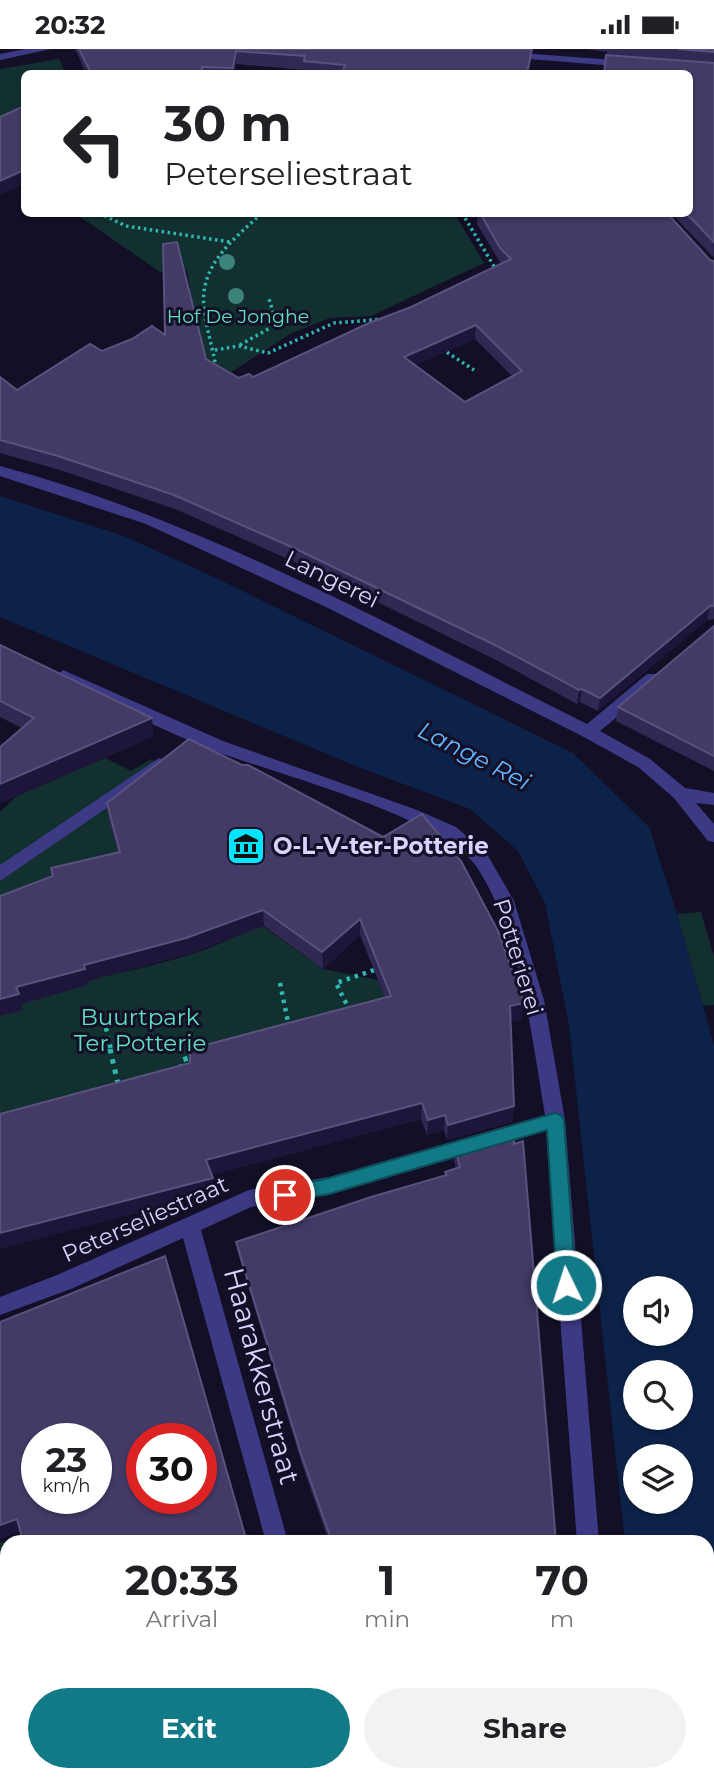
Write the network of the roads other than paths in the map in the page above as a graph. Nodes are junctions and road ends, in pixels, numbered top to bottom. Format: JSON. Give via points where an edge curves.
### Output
{"nodes":[{"id":1,"x":45,"y":49,"type":"edge"},
{"id":2,"x":493,"y":54,"type":"edge"},
{"id":3,"x":0,"y":57,"type":"edge"},
{"id":4,"x":567,"y":59,"type":"junction"},
{"id":5,"x":634,"y":64,"type":"edge"},
{"id":6,"x":565,"y":70,"type":"edge"},
{"id":7,"x":0,"y":471,"type":"edge"},
{"id":8,"x":48,"y":669,"type":"edge"},
{"id":9,"x":663,"y":669,"type":"edge"},
{"id":10,"x":589,"y":732,"type":"junction"},
{"id":11,"x":159,"y":764,"type":"edge"},
{"id":12,"x":680,"y":794,"type":"junction"},
{"id":13,"x":714,"y":799,"type":"edge"},
{"id":14,"x":714,"y":836,"type":"edge"},
{"id":15,"x":0,"y":874,"type":"edge"},
{"id":16,"x":555,"y":1120,"type":"junction"},
{"id":17,"x":190,"y":1226,"type":"junction"},
{"id":18,"x":0,"y":1306,"type":"edge"},
{"id":19,"x":275,"y":1535,"type":"edge"},
{"id":20,"x":587,"y":1535,"type":"edge"}],
"edges":[{"from":1,"to":3,"type":"street"},
{"from":2,"to":4,"type":"street"},
{"from":4,"to":5,"type":"street"},
{"from":4,"to":6,"type":"street"},
{"from":7,"to":10,"type":"street","name":"Langerei","via":[[150,521],[214,549]]},
{"from":8,"to":16,"type":"street","name":"Potterierei","via":[[217,745],[411,814],[450,832],[481,859],[505,901],[535,1000]]},
{"from":9,"to":10,"type":"street"},
{"from":10,"to":12,"type":"street","name":"Langerei","via":[[643,763]]},
{"from":11,"to":15,"type":"street"},
{"from":12,"to":13,"type":"street"},
{"from":12,"to":14,"type":"street","name":"Langerei"},
{"from":16,"to":17,"type":"street","name":"Peterseliestraat","via":[[329,1186],[249,1199]]},
{"from":16,"to":20,"type":"street","name":"Potterierei"},
{"from":17,"to":18,"type":"street","name":"Peterseliestraat"},
{"from":17,"to":19,"type":"street","name":"Haarakkerstraat"}]}
